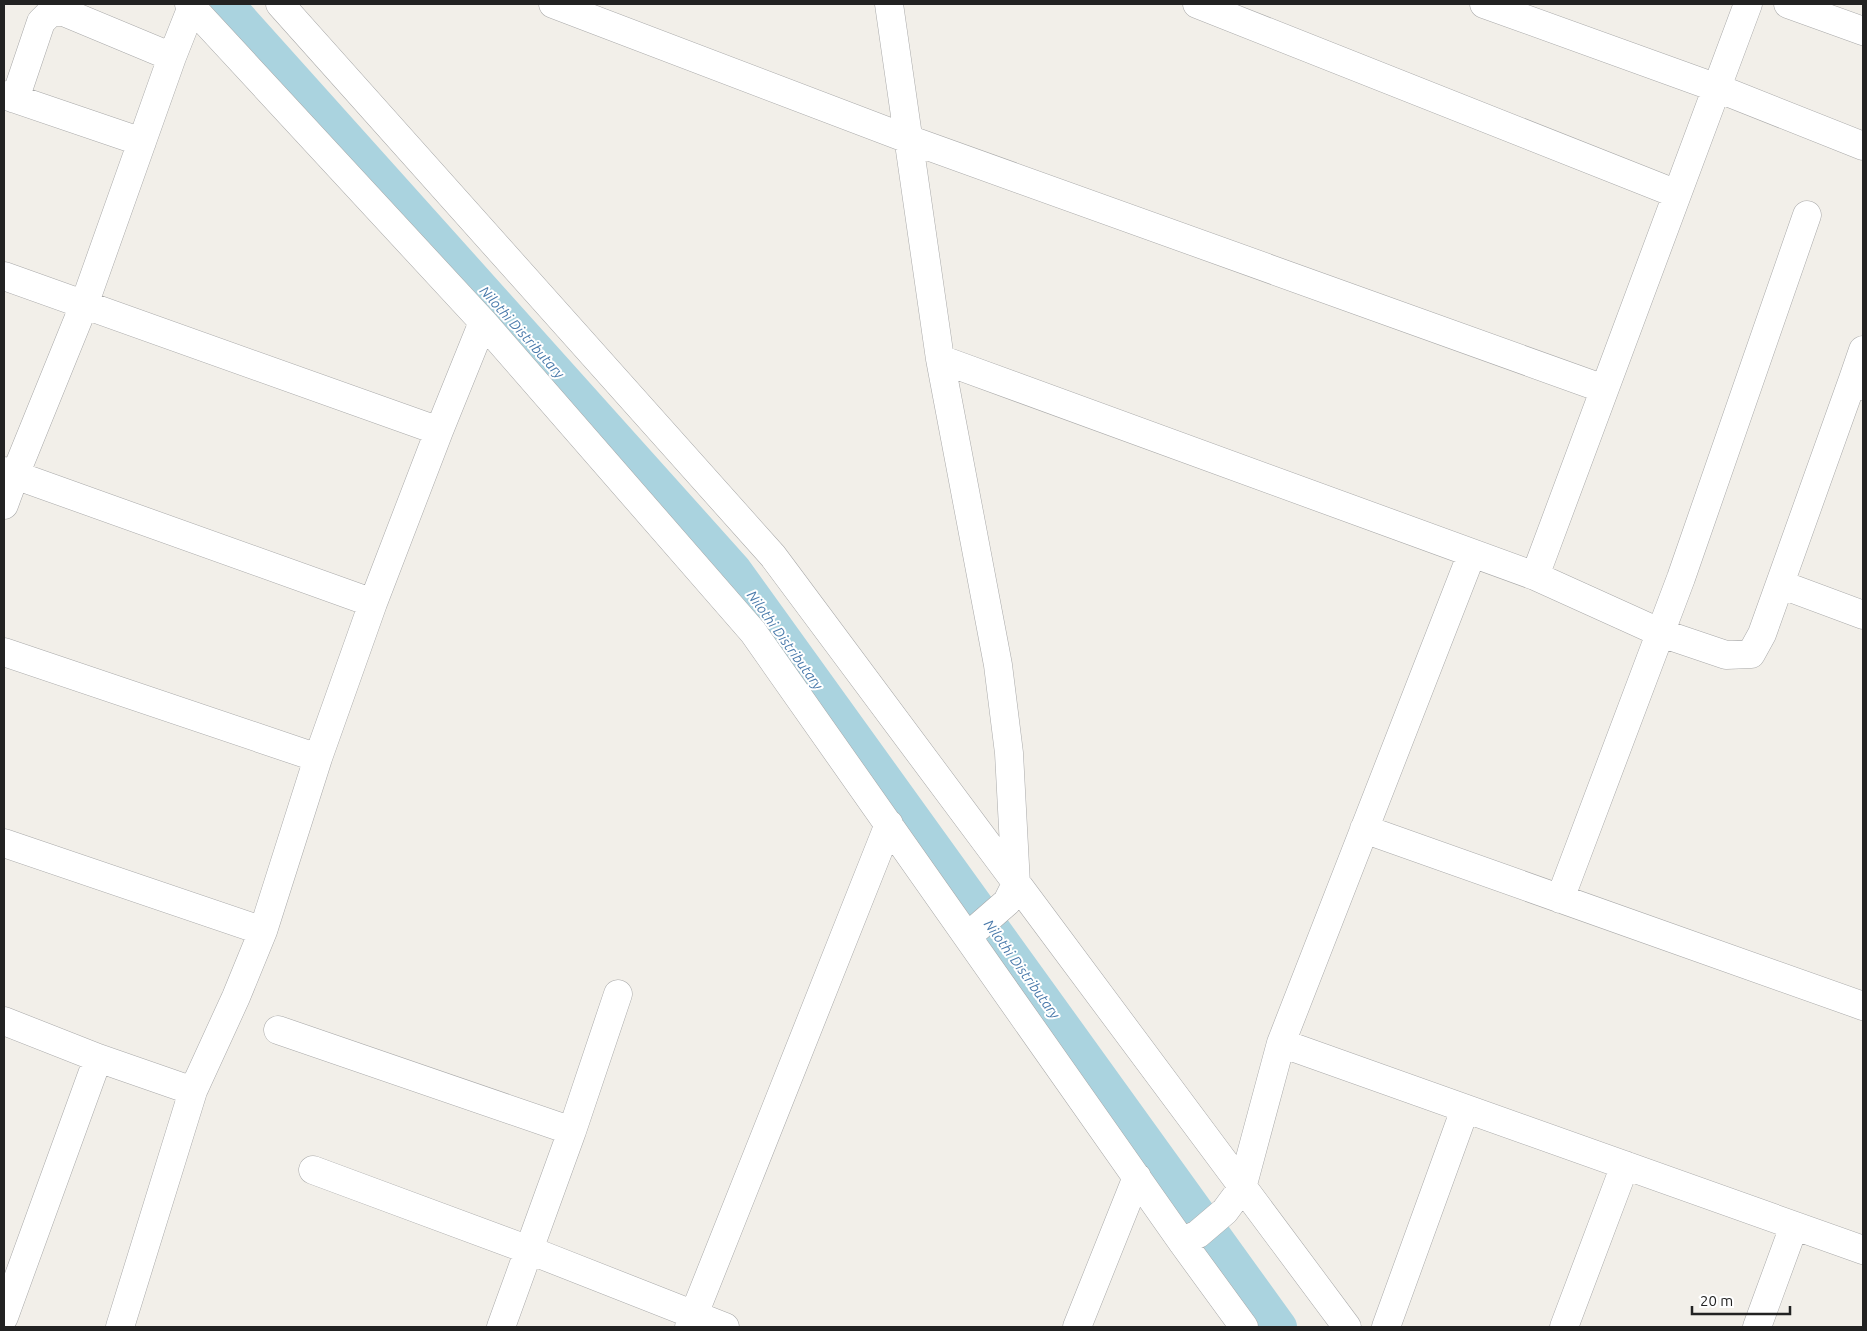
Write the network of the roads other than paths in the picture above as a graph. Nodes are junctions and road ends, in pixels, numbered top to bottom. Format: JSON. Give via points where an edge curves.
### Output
{"nodes":[{"id":1,"x":280,"y":4,"type":"edge"},
{"id":2,"x":554,"y":4,"type":"edge"},
{"id":3,"x":889,"y":4,"type":"edge"},
{"id":4,"x":1197,"y":4,"type":"edge"},
{"id":5,"x":1484,"y":4,"type":"edge"},
{"id":6,"x":1748,"y":4,"type":"edge"},
{"id":7,"x":1788,"y":4,"type":"edge"},
{"id":8,"x":191,"y":5,"type":"edge"},
{"id":9,"x":1863,"y":31,"type":"edge"},
{"id":10,"x":172,"y":57,"type":"junction"},
{"id":11,"x":1717,"y":88,"type":"junction"},
{"id":12,"x":10,"y":97,"type":"edge"},
{"id":13,"x":908,"y":140,"type":"junction"},
{"id":14,"x":142,"y":142,"type":"junction"},
{"id":15,"x":1863,"y":146,"type":"edge"},
{"id":16,"x":1677,"y":194,"type":"junction"},
{"id":17,"x":1807,"y":215,"type":"dead end"},
{"id":18,"x":4,"y":276,"type":"edge"},
{"id":19,"x":84,"y":305,"type":"junction"},
{"id":20,"x":484,"y":322,"type":"junction"},
{"id":21,"x":1863,"y":350,"type":"edge"},
{"id":22,"x":940,"y":359,"type":"junction"},
{"id":23,"x":1858,"y":384,"type":"edge"},
{"id":24,"x":1604,"y":389,"type":"junction"},
{"id":25,"x":439,"y":432,"type":"junction"},
{"id":26,"x":9,"y":473,"type":"edge"},
{"id":27,"x":4,"y":505,"type":"edge"},
{"id":28,"x":1472,"y":553,"type":"junction"},
{"id":29,"x":1535,"y":576,"type":"junction"},
{"id":30,"x":1780,"y":584,"type":"junction"},
{"id":31,"x":373,"y":603,"type":"junction"},
{"id":32,"x":1863,"y":615,"type":"edge"},
{"id":33,"x":1661,"y":633,"type":"junction"},
{"id":34,"x":4,"y":652,"type":"edge"},
{"id":35,"x":318,"y":758,"type":"junction"},
{"id":36,"x":889,"y":824,"type":"junction"},
{"id":37,"x":1364,"y":829,"type":"junction"},
{"id":38,"x":4,"y":843,"type":"edge"},
{"id":39,"x":1011,"y":893,"type":"junction"},
{"id":40,"x":1560,"y":899,"type":"junction"},
{"id":41,"x":263,"y":931,"type":"junction"},
{"id":42,"x":973,"y":931,"type":"junction"},
{"id":43,"x":618,"y":994,"type":"dead end"},
{"id":44,"x":1863,"y":1006,"type":"edge"},
{"id":45,"x":4,"y":1021,"type":"edge"},
{"id":46,"x":278,"y":1030,"type":"dead end"},
{"id":47,"x":1281,"y":1043,"type":"junction"},
{"id":48,"x":98,"y":1058,"type":"junction"},
{"id":49,"x":193,"y":1091,"type":"junction"},
{"id":50,"x":1465,"y":1108,"type":"junction"},
{"id":51,"x":572,"y":1131,"type":"junction"},
{"id":52,"x":1625,"y":1165,"type":"junction"},
{"id":53,"x":313,"y":1170,"type":"dead end"},
{"id":54,"x":1137,"y":1177,"type":"junction"},
{"id":55,"x":1242,"y":1188,"type":"junction"},
{"id":56,"x":1794,"y":1226,"type":"junction"},
{"id":57,"x":1190,"y":1238,"type":"junction"},
{"id":58,"x":530,"y":1250,"type":"junction"},
{"id":59,"x":1863,"y":1250,"type":"edge"},
{"id":60,"x":4,"y":1317,"type":"edge"},
{"id":61,"x":692,"y":1321,"type":"edge"},
{"id":62,"x":120,"y":1327,"type":"edge"},
{"id":63,"x":501,"y":1327,"type":"edge"},
{"id":64,"x":725,"y":1327,"type":"edge"},
{"id":65,"x":1077,"y":1327,"type":"edge"},
{"id":66,"x":1244,"y":1327,"type":"edge"},
{"id":67,"x":1347,"y":1327,"type":"edge"},
{"id":68,"x":1386,"y":1327,"type":"edge"},
{"id":69,"x":1564,"y":1327,"type":"edge"},
{"id":70,"x":1757,"y":1327,"type":"edge"}],
"edges":[{"from":1,"to":39,"type":"street","via":[[772,556]]},
{"from":2,"to":13,"type":"street"},
{"from":3,"to":13,"type":"street"},
{"from":4,"to":16,"type":"street"},
{"from":5,"to":11,"type":"street"},
{"from":6,"to":11,"type":"street"},
{"from":7,"to":9,"type":"street"},
{"from":8,"to":10,"type":"street"},
{"from":8,"to":20,"type":"street"},
{"from":10,"to":12,"type":"street","via":[[64,12],[51,12],[41,22]]},
{"from":10,"to":14,"type":"street"},
{"from":11,"to":15,"type":"street"},
{"from":11,"to":16,"type":"street"},
{"from":12,"to":14,"type":"street"},
{"from":13,"to":22,"type":"street"},
{"from":13,"to":24,"type":"street"},
{"from":14,"to":19,"type":"street"},
{"from":16,"to":24,"type":"street"},
{"from":17,"to":33,"type":"street"},
{"from":18,"to":19,"type":"street"},
{"from":19,"to":25,"type":"street"},
{"from":19,"to":26,"type":"street"},
{"from":20,"to":25,"type":"street"},
{"from":20,"to":36,"type":"street","via":[[753,632]]},
{"from":21,"to":23,"type":"street"},
{"from":22,"to":28,"type":"street"},
{"from":22,"to":39,"type":"street","via":[[998,665],[1009,753]]},
{"from":23,"to":30,"type":"street"},
{"from":24,"to":29,"type":"street"},
{"from":25,"to":31,"type":"street"},
{"from":26,"to":27,"type":"street"},
{"from":26,"to":31,"type":"street"},
{"from":28,"to":29,"type":"street"},
{"from":28,"to":37,"type":"street"},
{"from":29,"to":33,"type":"street"},
{"from":30,"to":32,"type":"street"},
{"from":30,"to":33,"type":"street","via":[[1762,634],[1751,654],[1726,655]]},
{"from":31,"to":35,"type":"street"},
{"from":33,"to":40,"type":"street"},
{"from":34,"to":35,"type":"street"},
{"from":35,"to":41,"type":"street"},
{"from":36,"to":42,"type":"street"},
{"from":36,"to":61,"type":"street"},
{"from":37,"to":40,"type":"street"},
{"from":37,"to":47,"type":"street"},
{"from":38,"to":41,"type":"street"},
{"from":39,"to":42,"type":"street"},
{"from":39,"to":55,"type":"street"},
{"from":40,"to":44,"type":"street"},
{"from":41,"to":49,"type":"street"},
{"from":42,"to":54,"type":"street"},
{"from":43,"to":51,"type":"street"},
{"from":45,"to":48,"type":"street"},
{"from":46,"to":51,"type":"street"},
{"from":47,"to":50,"type":"street"},
{"from":47,"to":55,"type":"street"},
{"from":48,"to":49,"type":"street"},
{"from":48,"to":60,"type":"street"},
{"from":49,"to":62,"type":"street"},
{"from":50,"to":52,"type":"street"},
{"from":50,"to":68,"type":"street"},
{"from":51,"to":58,"type":"street"},
{"from":52,"to":56,"type":"street"},
{"from":52,"to":69,"type":"street"},
{"from":53,"to":58,"type":"street"},
{"from":54,"to":57,"type":"street"},
{"from":54,"to":65,"type":"street"},
{"from":55,"to":57,"type":"street","via":[[1224,1211]]},
{"from":55,"to":67,"type":"street"},
{"from":56,"to":59,"type":"street"},
{"from":56,"to":70,"type":"street"},
{"from":57,"to":66,"type":"street"},
{"from":58,"to":61,"type":"street"},
{"from":58,"to":63,"type":"street"},
{"from":61,"to":64,"type":"street"}]}
